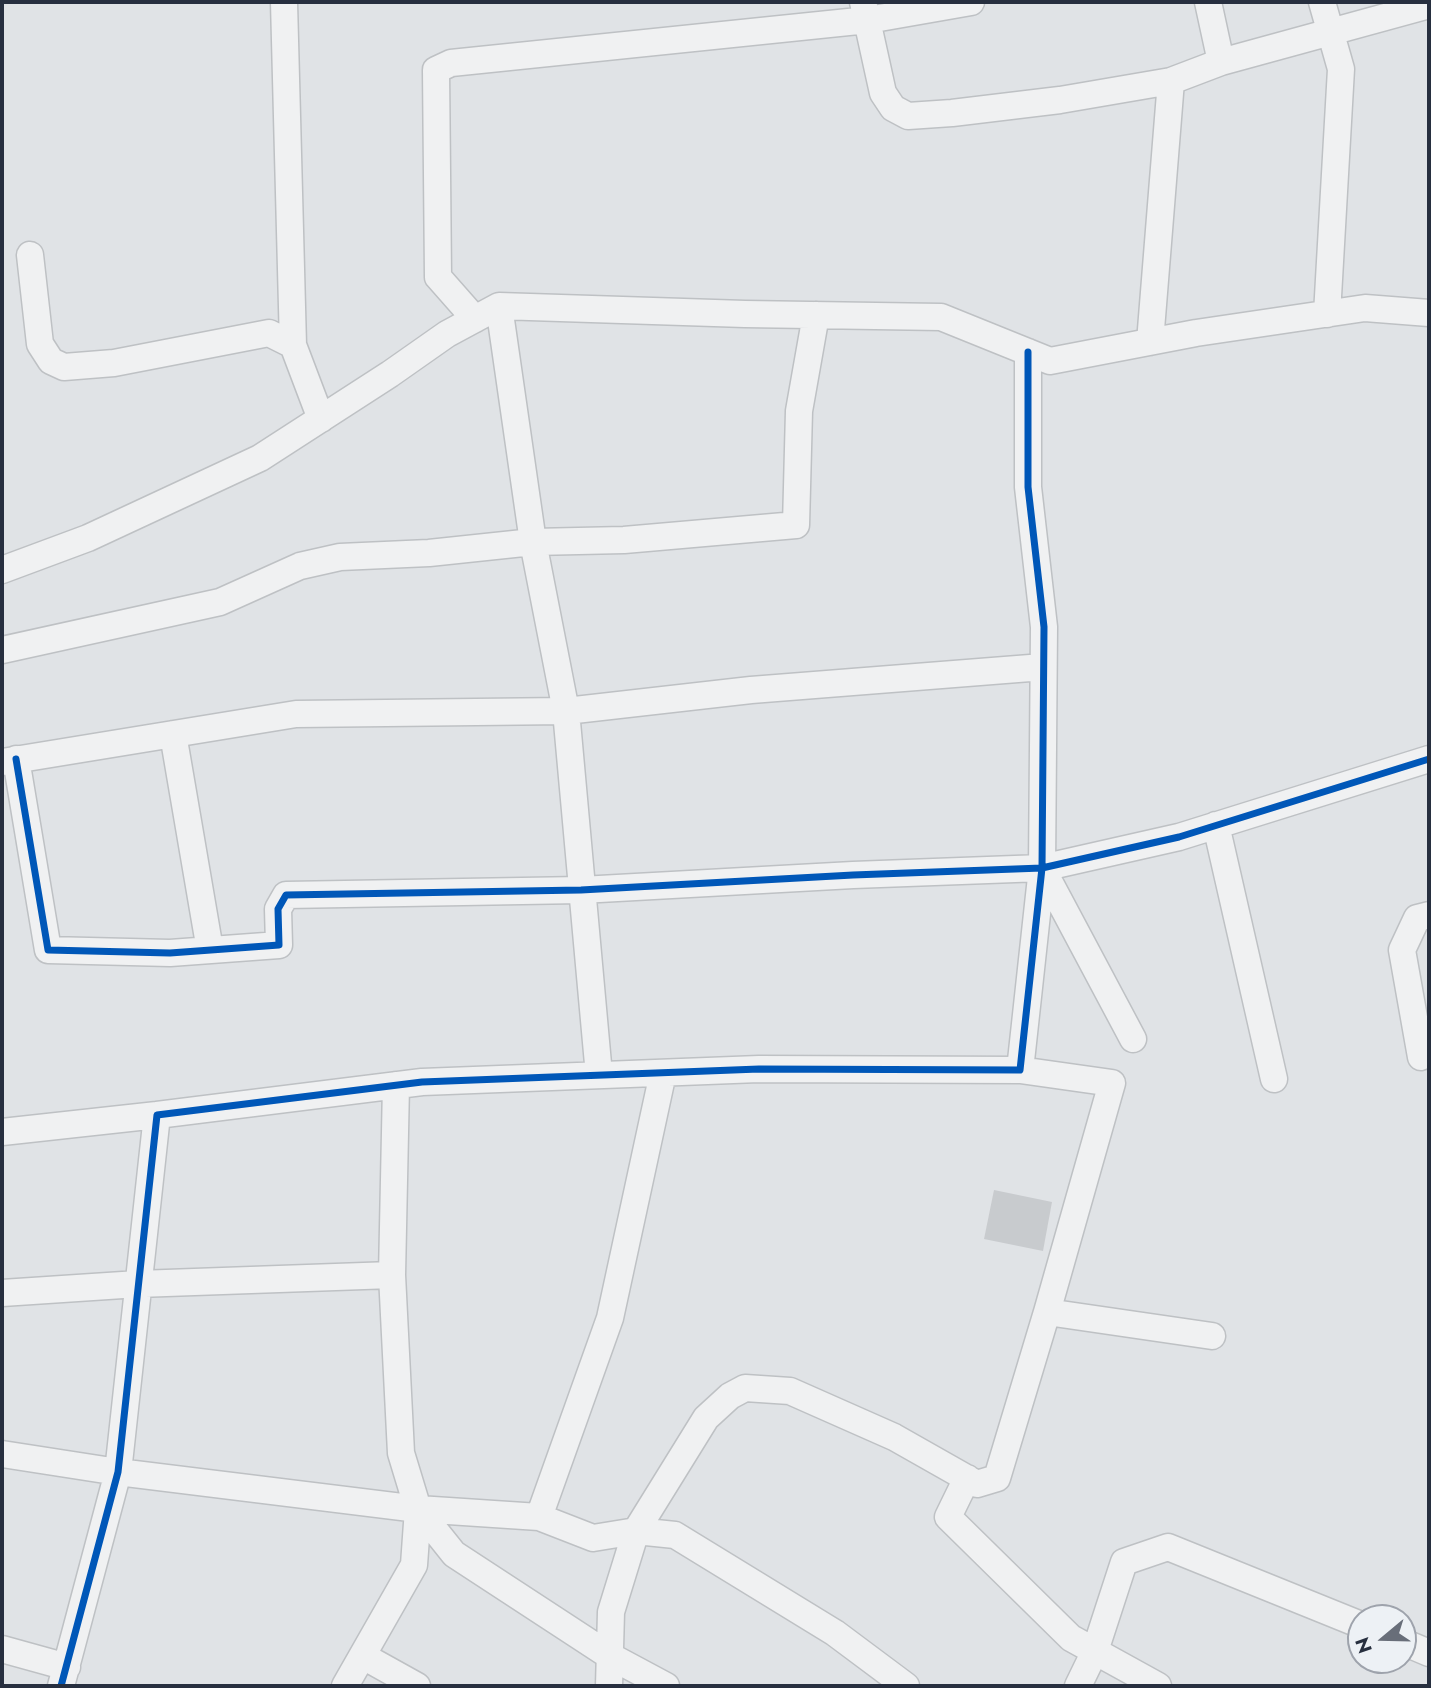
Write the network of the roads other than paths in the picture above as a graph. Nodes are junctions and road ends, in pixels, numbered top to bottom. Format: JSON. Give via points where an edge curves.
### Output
{"nodes":[{"id":1,"x":285,"y":2,"type":"edge"},
{"id":2,"x":971,"y":2,"type":"edge"},
{"id":3,"x":1208,"y":2,"type":"edge"},
{"id":4,"x":1322,"y":2,"type":"edge"},
{"id":5,"x":1429,"y":5,"type":"edge"},
{"id":6,"x":866,"y":11,"type":"edge"},
{"id":7,"x":1331,"y":32,"type":"junction"},
{"id":8,"x":1221,"y":62,"type":"junction"},
{"id":9,"x":1171,"y":81,"type":"junction"},
{"id":10,"x":30,"y":255,"type":"dead end"},
{"id":11,"x":499,"y":306,"type":"junction"},
{"id":12,"x":1429,"y":313,"type":"edge"},
{"id":13,"x":1328,"y":314,"type":"junction"},
{"id":14,"x":816,"y":315,"type":"junction"},
{"id":15,"x":475,"y":319,"type":"junction"},
{"id":16,"x":1150,"y":342,"type":"junction"},
{"id":17,"x":293,"y":345,"type":"junction"},
{"id":18,"x":1028,"y":352,"type":"junction"},
{"id":19,"x":321,"y":419,"type":"junction"},
{"id":20,"x":533,"y":542,"type":"junction"},
{"id":21,"x":2,"y":570,"type":"edge"},
{"id":22,"x":2,"y":650,"type":"edge"},
{"id":23,"x":1043,"y":667,"type":"junction"},
{"id":24,"x":566,"y":711,"type":"junction"},
{"id":25,"x":173,"y":734,"type":"junction"},
{"id":26,"x":1429,"y":759,"type":"edge"},
{"id":27,"x":9,"y":760,"type":"edge"},
{"id":28,"x":1216,"y":825,"type":"junction"},
{"id":29,"x":1042,"y":868,"type":"junction"},
{"id":30,"x":581,"y":890,"type":"junction"},
{"id":31,"x":1429,"y":915,"type":"edge"},
{"id":32,"x":210,"y":950,"type":"junction"},
{"id":33,"x":1133,"y":1039,"type":"dead end"},
{"id":34,"x":1421,"y":1057,"type":"dead end"},
{"id":35,"x":1020,"y":1070,"type":"junction"},
{"id":36,"x":663,"y":1073,"type":"junction"},
{"id":37,"x":599,"y":1075,"type":"junction"},
{"id":38,"x":1274,"y":1079,"type":"dead end"},
{"id":39,"x":396,"y":1085,"type":"junction"},
{"id":40,"x":157,"y":1115,"type":"junction"},
{"id":41,"x":2,"y":1132,"type":"edge"},
{"id":42,"x":392,"y":1275,"type":"junction"},
{"id":43,"x":138,"y":1284,"type":"junction"},
{"id":44,"x":2,"y":1293,"type":"edge"},
{"id":45,"x":1047,"y":1312,"type":"junction"},
{"id":46,"x":1212,"y":1336,"type":"dead end"},
{"id":47,"x":2,"y":1454,"type":"edge"},
{"id":48,"x":118,"y":1472,"type":"junction"},
{"id":49,"x":967,"y":1478,"type":"junction"},
{"id":50,"x":418,"y":1509,"type":"junction"},
{"id":51,"x":539,"y":1517,"type":"junction"},
{"id":52,"x":636,"y":1531,"type":"junction"},
{"id":53,"x":1347,"y":1619,"type":"edge"},
{"id":54,"x":2,"y":1649,"type":"edge"},
{"id":55,"x":1095,"y":1651,"type":"junction"},
{"id":56,"x":363,"y":1656,"type":"junction"},
{"id":57,"x":610,"y":1656,"type":"junction"},
{"id":58,"x":64,"y":1676,"type":"edge"},
{"id":59,"x":345,"y":1686,"type":"edge"},
{"id":60,"x":417,"y":1686,"type":"edge"},
{"id":61,"x":608,"y":1686,"type":"edge"},
{"id":62,"x":666,"y":1686,"type":"edge"},
{"id":63,"x":906,"y":1686,"type":"edge"},
{"id":64,"x":1078,"y":1686,"type":"edge"},
{"id":65,"x":1158,"y":1686,"type":"edge"}],
"edges":[{"from":1,"to":17,"type":"street"},
{"from":2,"to":6,"type":"street"},
{"from":3,"to":8,"type":"street"},
{"from":4,"to":7,"type":"street"},
{"from":5,"to":7,"type":"street"},
{"from":6,"to":9,"type":"street","via":[[883,93],[892,108],[908,116],[1060,100]]},
{"from":6,"to":15,"type":"street","via":[[451,62],[436,70],[438,278]]},
{"from":7,"to":8,"type":"street"},
{"from":7,"to":13,"type":"street","via":[[1341,69]]},
{"from":8,"to":9,"type":"street"},
{"from":9,"to":16,"type":"street"},
{"from":10,"to":17,"type":"street","via":[[40,344],[51,361],[64,367],[114,363],[269,333]]},
{"from":11,"to":14,"type":"street"},
{"from":11,"to":15,"type":"street"},
{"from":11,"to":20,"type":"street"},
{"from":12,"to":13,"type":"street","via":[[1365,308]]},
{"from":13,"to":16,"type":"street"},
{"from":14,"to":18,"type":"street","via":[[941,317]]},
{"from":14,"to":20,"type":"street","via":[[799,411],[796,525],[624,540]]},
{"from":15,"to":19,"type":"street"},
{"from":16,"to":18,"type":"street","via":[[1050,361]]},
{"from":17,"to":19,"type":"street"},
{"from":18,"to":23,"type":"street","via":[[1028,487],[1044,626]]},
{"from":19,"to":21,"type":"street","via":[[260,458],[88,538]]},
{"from":20,"to":22,"type":"street","via":[[340,557],[300,566],[220,603]]},
{"from":20,"to":24,"type":"street"},
{"from":23,"to":24,"type":"street","via":[[751,690]]},
{"from":23,"to":29,"type":"street"},
{"from":24,"to":25,"type":"street","via":[[296,714]]},
{"from":24,"to":30,"type":"street"},
{"from":25,"to":27,"type":"street"},
{"from":25,"to":32,"type":"street"},
{"from":26,"to":28,"type":"street"},
{"from":27,"to":32,"type":"street","via":[[48,950]]},
{"from":28,"to":29,"type":"street"},
{"from":28,"to":38,"type":"street"},
{"from":29,"to":30,"type":"street"},
{"from":29,"to":33,"type":"street"},
{"from":29,"to":35,"type":"street"},
{"from":30,"to":32,"type":"street","via":[[286,895],[278,909],[279,944]]},
{"from":30,"to":37,"type":"street"},
{"from":31,"to":34,"type":"street","via":[[1417,918],[1402,950]]},
{"from":35,"to":36,"type":"street"},
{"from":35,"to":45,"type":"street","via":[[1112,1083]]},
{"from":36,"to":37,"type":"street"},
{"from":36,"to":51,"type":"street","via":[[610,1318]]},
{"from":37,"to":39,"type":"street"},
{"from":39,"to":40,"type":"street"},
{"from":39,"to":42,"type":"street"},
{"from":40,"to":41,"type":"street"},
{"from":40,"to":43,"type":"street"},
{"from":42,"to":43,"type":"street"},
{"from":42,"to":50,"type":"street","via":[[401,1453]]},
{"from":43,"to":44,"type":"street"},
{"from":43,"to":48,"type":"street"},
{"from":45,"to":46,"type":"street"},
{"from":45,"to":49,"type":"street","via":[[997,1478],[977,1484]]},
{"from":47,"to":48,"type":"street"},
{"from":48,"to":50,"type":"street"},
{"from":48,"to":58,"type":"street"},
{"from":49,"to":52,"type":"street","via":[[894,1437],[790,1391],[745,1388],[706,1418]]},
{"from":49,"to":55,"type":"street","via":[[948,1517],[1071,1638]]},
{"from":50,"to":51,"type":"street"},
{"from":50,"to":56,"type":"street","via":[[414,1565]]},
{"from":50,"to":57,"type":"street","via":[[454,1553]]},
{"from":51,"to":52,"type":"street","via":[[593,1538]]},
{"from":52,"to":57,"type":"street","via":[[611,1612]]},
{"from":52,"to":63,"type":"street","via":[[675,1535],[835,1633]]},
{"from":53,"to":55,"type":"street","via":[[1168,1547],[1124,1562]]},
{"from":54,"to":58,"type":"street"},
{"from":55,"to":64,"type":"street"},
{"from":55,"to":65,"type":"street"},
{"from":56,"to":59,"type":"street"},
{"from":56,"to":60,"type":"street"},
{"from":57,"to":61,"type":"street"},
{"from":57,"to":62,"type":"street"}]}
